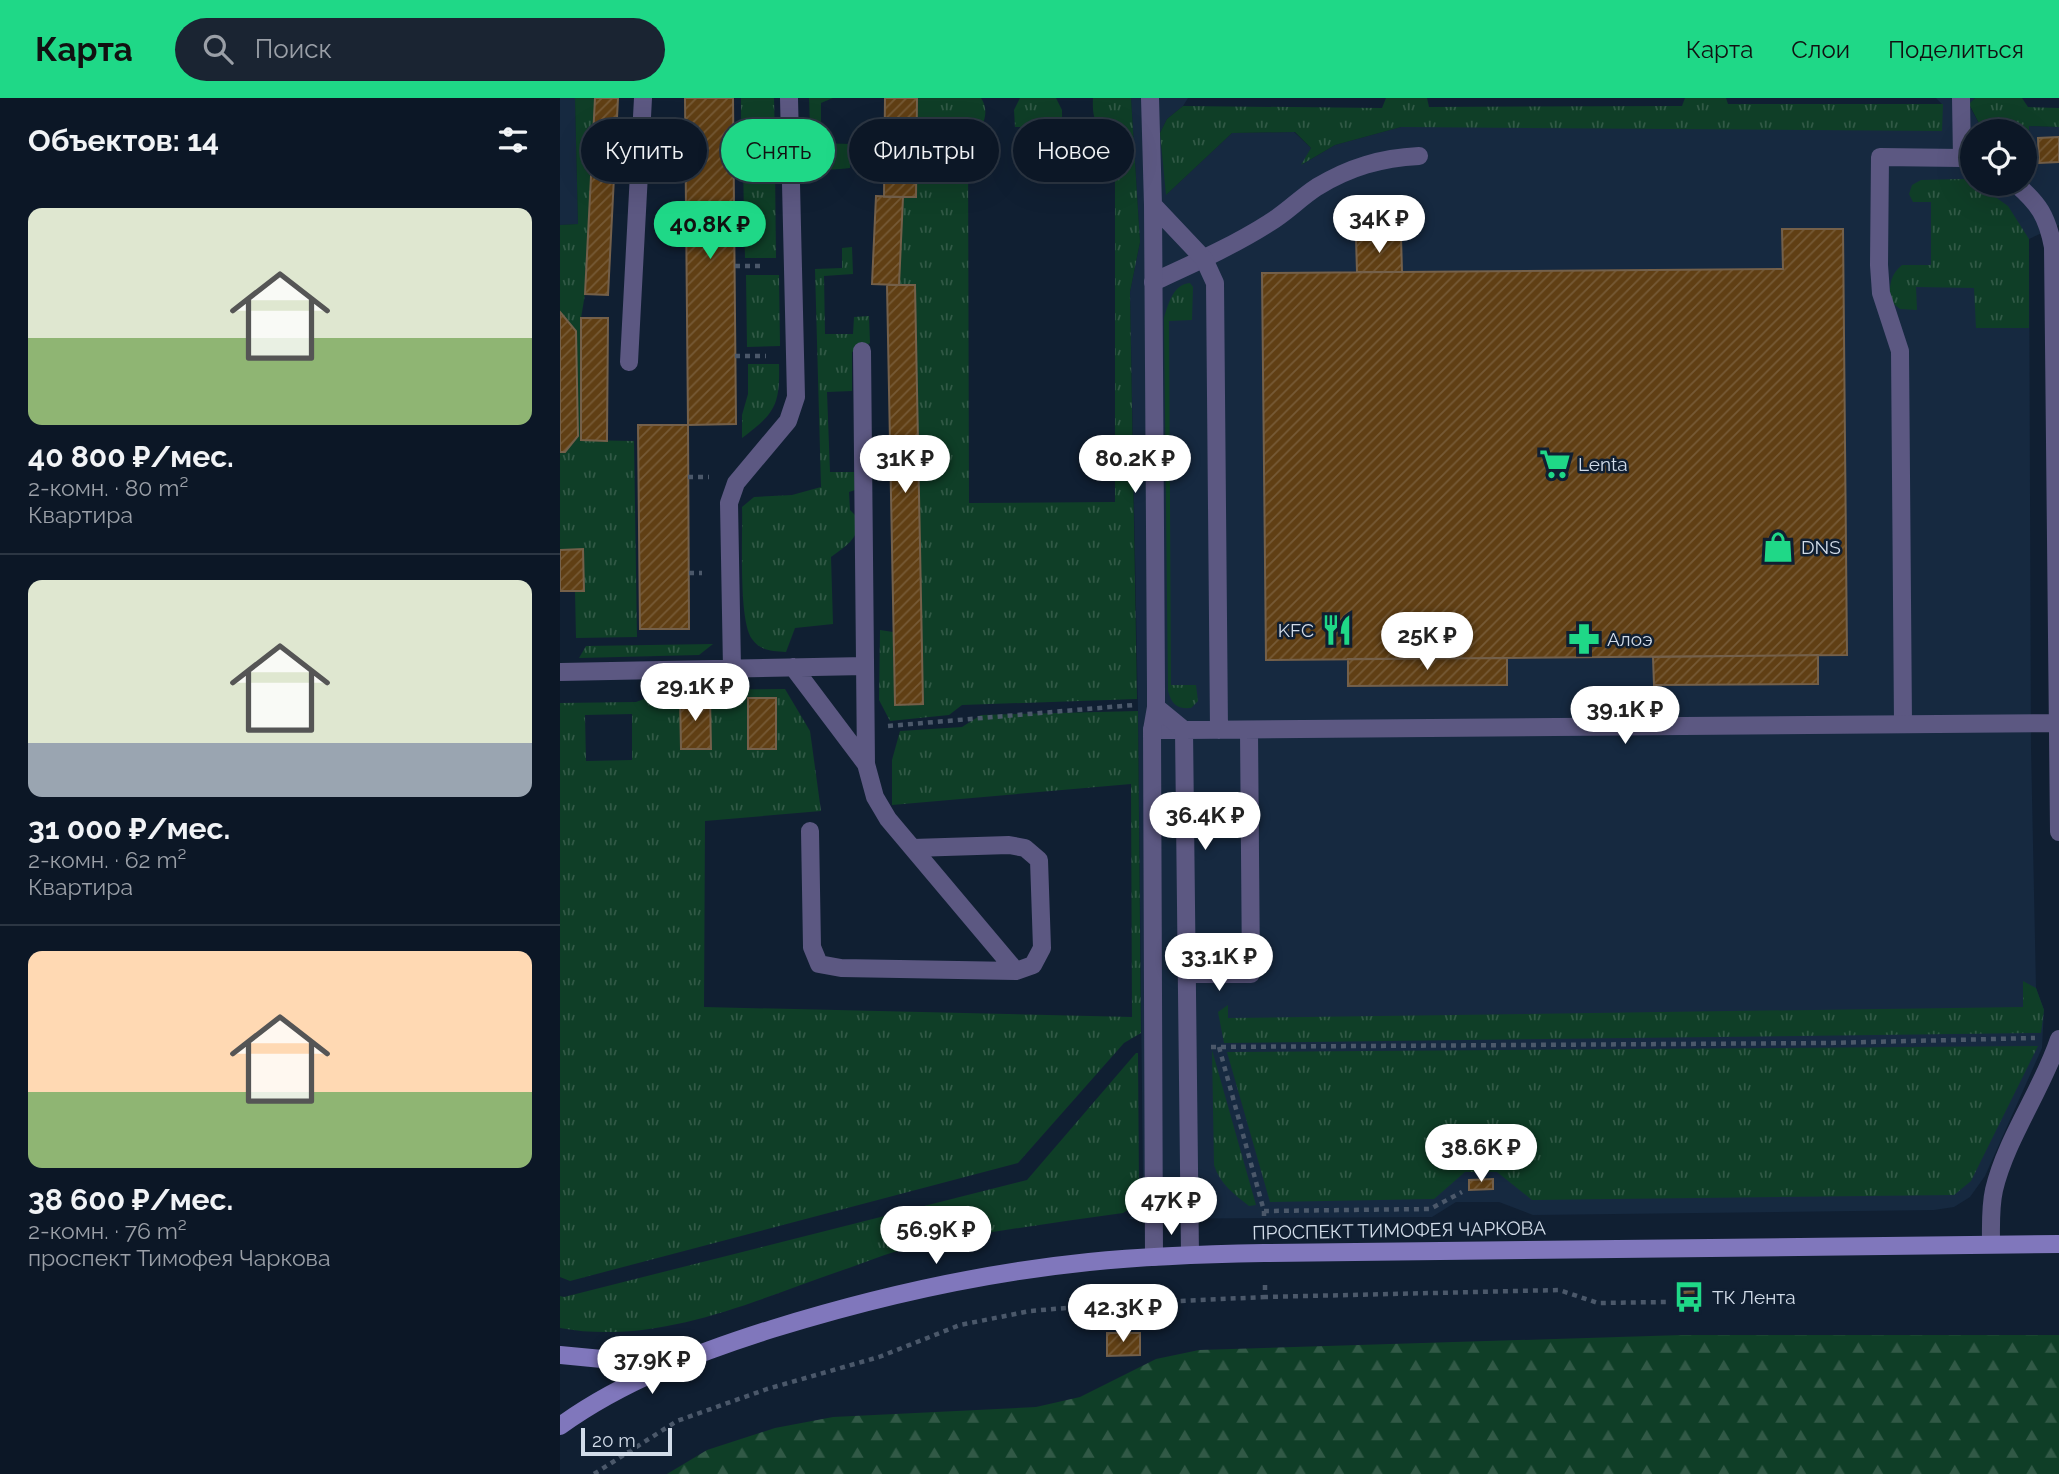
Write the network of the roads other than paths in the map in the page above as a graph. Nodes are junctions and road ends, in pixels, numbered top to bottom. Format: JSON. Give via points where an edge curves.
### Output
{"nodes":[{"id":1,"x":643,"y":98,"type":"edge"},
{"id":2,"x":789,"y":98,"type":"edge"},
{"id":3,"x":1150,"y":98,"type":"edge"},
{"id":4,"x":1961,"y":98,"type":"edge"},
{"id":5,"x":1963,"y":119,"type":"edge"},
{"id":6,"x":1419,"y":156,"type":"dead end"},
{"id":7,"x":1960,"y":160,"type":"edge"},
{"id":8,"x":2029,"y":196,"type":"edge"},
{"id":9,"x":1153,"y":205,"type":"junction"},
{"id":10,"x":1204,"y":259,"type":"junction"},
{"id":11,"x":1153,"y":282,"type":"junction"},
{"id":12,"x":862,"y":351,"type":"dead end"},
{"id":13,"x":629,"y":362,"type":"dead end"},
{"id":14,"x":865,"y":666,"type":"junction"},
{"id":15,"x":793,"y":667,"type":"junction"},
{"id":16,"x":732,"y":668,"type":"junction"},
{"id":17,"x":560,"y":671,"type":"edge"},
{"id":18,"x":1156,"y":707,"type":"junction"},
{"id":19,"x":2057,"y":723,"type":"junction"},
{"id":20,"x":1903,"y":724,"type":"junction"},
{"id":21,"x":1152,"y":730,"type":"junction"},
{"id":22,"x":1184,"y":730,"type":"junction"},
{"id":23,"x":1219,"y":730,"type":"junction"},
{"id":24,"x":1250,"y":730,"type":"junction"},
{"id":25,"x":866,"y":764,"type":"junction"},
{"id":26,"x":810,"y":831,"type":"dead end"},
{"id":27,"x":2059,"y":832,"type":"edge"},
{"id":28,"x":913,"y":848,"type":"junction"},
{"id":29,"x":1016,"y":971,"type":"junction"},
{"id":30,"x":1187,"y":974,"type":"junction"},
{"id":31,"x":2050,"y":1038,"type":"edge"},
{"id":32,"x":1991,"y":1244,"type":"junction"},
{"id":33,"x":2059,"y":1244,"type":"edge"},
{"id":34,"x":1190,"y":1255,"type":"junction"},
{"id":35,"x":1154,"y":1257,"type":"junction"},
{"id":36,"x":730,"y":1342,"type":"junction"},
{"id":37,"x":560,"y":1355,"type":"edge"},
{"id":38,"x":560,"y":1426,"type":"edge"}],
"edges":[{"from":1,"to":13,"type":"street"},
{"from":2,"to":16,"type":"street","via":[[796,397],[788,421],[736,483],[729,503]]},
{"from":3,"to":9,"type":"street"},
{"from":4,"to":5,"type":"street"},
{"from":6,"to":10,"type":"street","via":[[1363,164],[1316,188],[1271,222]]},
{"from":7,"to":20,"type":"street","via":[[1880,157],[1881,293],[1900,351]]},
{"from":8,"to":19,"type":"street","via":[[2048,222],[2053,247]]},
{"from":9,"to":10,"type":"street"},
{"from":9,"to":11,"type":"street"},
{"from":10,"to":11,"type":"street"},
{"from":10,"to":23,"type":"street","via":[[1215,283]]},
{"from":11,"to":18,"type":"street"},
{"from":12,"to":14,"type":"street"},
{"from":14,"to":15,"type":"street"},
{"from":14,"to":25,"type":"street"},
{"from":15,"to":16,"type":"street"},
{"from":15,"to":25,"type":"street"},
{"from":16,"to":17,"type":"street"},
{"from":18,"to":21,"type":"street"},
{"from":18,"to":22,"type":"street"},
{"from":19,"to":20,"type":"street"},
{"from":19,"to":27,"type":"street"},
{"from":20,"to":24,"type":"street"},
{"from":21,"to":22,"type":"street"},
{"from":21,"to":35,"type":"street"},
{"from":22,"to":23,"type":"street"},
{"from":22,"to":30,"type":"street"},
{"from":23,"to":24,"type":"street"},
{"from":24,"to":30,"type":"street","via":[[1251,974]]},
{"from":25,"to":28,"type":"street","via":[[888,819]]},
{"from":26,"to":29,"type":"street","via":[[812,947],[819,964]]},
{"from":28,"to":29,"type":"street"},
{"from":28,"to":29,"type":"street","via":[[1009,845],[1025,848],[1039,860],[1042,948],[1033,965]]},
{"from":30,"to":34,"type":"street"},
{"from":31,"to":32,"type":"street","via":[[2052,1060],[1994,1188]]},
{"from":32,"to":33,"type":"main road","name":"ПРОСПЕКТ ТИМОФЕЯ ЧАРКОВА"},
{"from":32,"to":34,"type":"main road","name":"ПРОСПЕКТ ТИМОФЕЯ ЧАРКОВА"},
{"from":34,"to":35,"type":"main road","name":"ПРОСПЕКТ ТИМОФЕЯ ЧАРКОВА"},
{"from":35,"to":36,"type":"main road","name":"ПРОСПЕКТ ТИМОФЕЯ ЧАРКОВА","via":[[1039,1268],[939,1285],[867,1301]]},
{"from":36,"to":37,"type":"main road","via":[[645,1358]]},
{"from":36,"to":38,"type":"main road","name":"ПРОСПЕКТ ТИМОФЕЯ ЧАРКОВА","via":[[634,1384]]}]}
